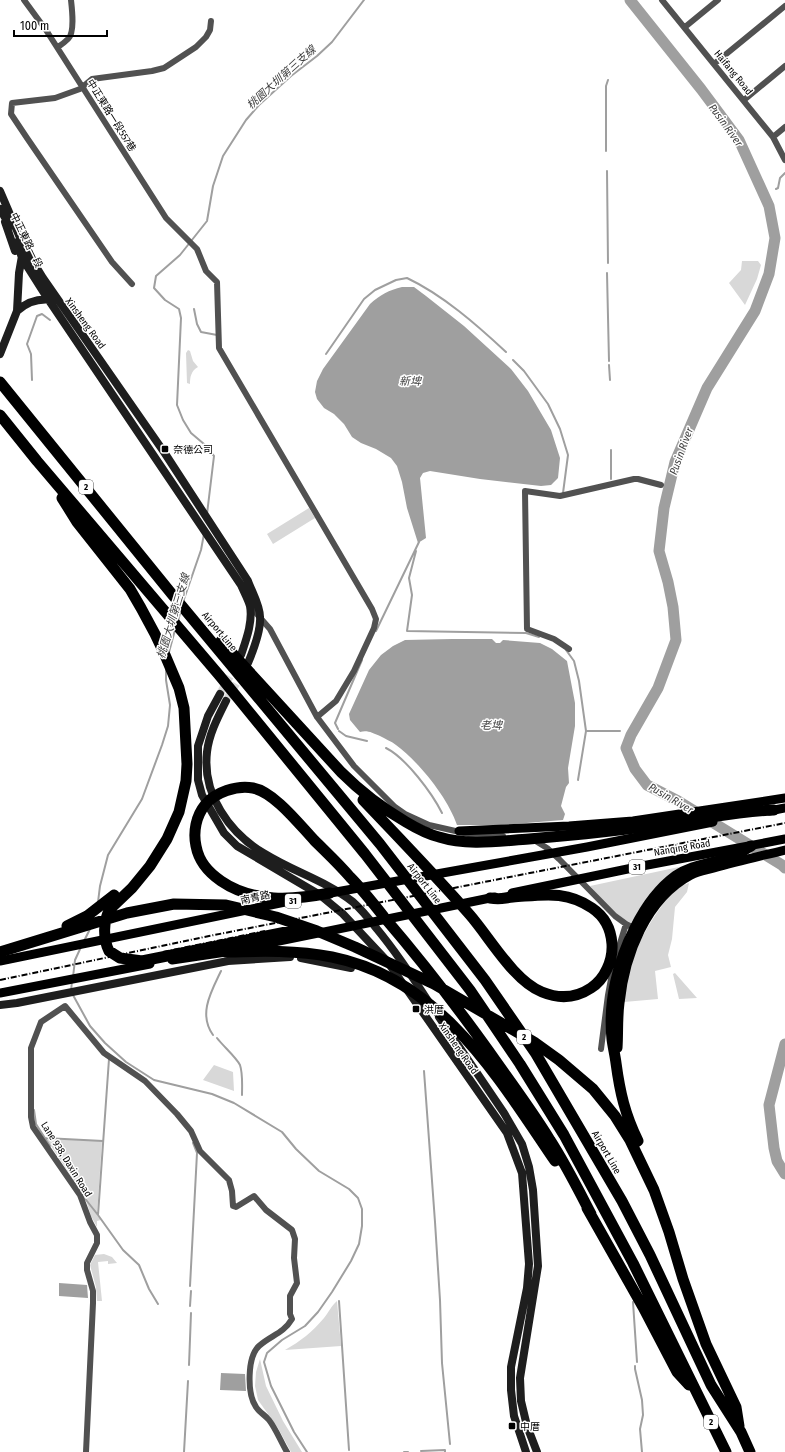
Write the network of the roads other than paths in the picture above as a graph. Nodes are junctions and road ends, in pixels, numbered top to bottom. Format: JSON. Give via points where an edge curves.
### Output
{"nodes":[{"id":1,"x":24,"y":0,"type":"edge"},
{"id":2,"x":71,"y":0,"type":"edge"},
{"id":3,"x":662,"y":0,"type":"edge"},
{"id":4,"x":718,"y":0,"type":"edge"},
{"id":5,"x":785,"y":6,"type":"edge"},
{"id":6,"x":211,"y":21,"type":"dead end"},
{"id":7,"x":685,"y":28,"type":"junction"},
{"id":8,"x":58,"y":47,"type":"junction"},
{"id":9,"x":714,"y":64,"type":"junction"},
{"id":10,"x":785,"y":66,"type":"edge"},
{"id":11,"x":82,"y":87,"type":"junction"},
{"id":12,"x":744,"y":100,"type":"junction"},
{"id":13,"x":785,"y":127,"type":"edge"},
{"id":14,"x":773,"y":137,"type":"junction"},
{"id":15,"x":785,"y":160,"type":"edge"},
{"id":16,"x":0,"y":191,"type":"edge"},
{"id":17,"x":0,"y":210,"type":"edge"},
{"id":18,"x":24,"y":247,"type":"junction"},
{"id":19,"x":22,"y":258,"type":"junction"},
{"id":20,"x":19,"y":273,"type":"junction"},
{"id":21,"x":132,"y":284,"type":"dead end"},
{"id":22,"x":48,"y":300,"type":"junction"},
{"id":23,"x":59,"y":301,"type":"junction"},
{"id":24,"x":17,"y":311,"type":"junction"},
{"id":25,"x":0,"y":353,"type":"edge"},
{"id":26,"x":0,"y":382,"type":"edge"},
{"id":27,"x":0,"y":415,"type":"edge"},
{"id":28,"x":37,"y":461,"type":"junction"},
{"id":29,"x":661,"y":485,"type":"dead end"},
{"id":30,"x":249,"y":605,"type":"junction"},
{"id":31,"x":260,"y":617,"type":"junction"},
{"id":32,"x":569,"y":649,"type":"dead end"},
{"id":33,"x":234,"y":656,"type":"junction"},
{"id":34,"x":248,"y":673,"type":"junction"},
{"id":35,"x":220,"y":694,"type":"tunnel mouth"},
{"id":36,"x":231,"y":699,"type":"junction"},
{"id":37,"x":317,"y":717,"type":"junction"},
{"id":38,"x":187,"y":764,"type":"junction"},
{"id":39,"x":341,"y":772,"type":"junction"},
{"id":40,"x":785,"y":798,"type":"edge"},
{"id":41,"x":785,"y":808,"type":"edge"},
{"id":42,"x":774,"y":810,"type":"junction"},
{"id":43,"x":536,"y":828,"type":"junction"},
{"id":44,"x":459,"y":831,"type":"junction"},
{"id":45,"x":785,"y":839,"type":"edge"},
{"id":46,"x":535,"y":840,"type":"junction"},
{"id":47,"x":751,"y":846,"type":"junction"},
{"id":48,"x":784,"y":851,"type":"edge"},
{"id":49,"x":330,"y":893,"type":"junction"},
{"id":50,"x":490,"y":898,"type":"junction"},
{"id":51,"x":626,"y":924,"type":"junction"},
{"id":52,"x":332,"y":930,"type":"junction"},
{"id":53,"x":640,"y":931,"type":"junction"},
{"id":54,"x":32,"y":942,"type":"junction"},
{"id":55,"x":0,"y":952,"type":"edge"},
{"id":56,"x":226,"y":952,"type":"junction"},
{"id":57,"x":398,"y":955,"type":"junction"},
{"id":58,"x":0,"y":961,"type":"edge"},
{"id":59,"x":387,"y":961,"type":"junction"},
{"id":60,"x":0,"y":993,"type":"edge"},
{"id":61,"x":0,"y":997,"type":"edge"},
{"id":62,"x":17,"y":1003,"type":"junction"},
{"id":63,"x":0,"y":1004,"type":"edge"},
{"id":64,"x":618,"y":1048,"type":"dead end"},
{"id":65,"x":601,"y":1049,"type":"dead end"},
{"id":66,"x":591,"y":1214,"type":"junction"},
{"id":67,"x":670,"y":1232,"type":"junction"},
{"id":68,"x":697,"y":1393,"type":"junction"},
{"id":69,"x":741,"y":1432,"type":"junction"},
{"id":70,"x":86,"y":1452,"type":"edge"},
{"id":71,"x":287,"y":1452,"type":"edge"},
{"id":72,"x":526,"y":1452,"type":"edge"},
{"id":73,"x":537,"y":1452,"type":"edge"},
{"id":74,"x":726,"y":1452,"type":"edge"},
{"id":75,"x":750,"y":1452,"type":"edge"}],
"edges":[{"from":1,"to":8,"type":"street","name":"中正東路一段557巷"},
{"from":2,"to":8,"type":"street","via":[[71,35]]},
{"from":3,"to":7,"type":"street","name":"Haifang Road"},
{"from":4,"to":7,"type":"street"},
{"from":5,"to":9,"type":"street"},
{"from":6,"to":11,"type":"street","via":[[206,37],[164,68],[92,79]]},
{"from":7,"to":9,"type":"street","name":"Haifang Road"},
{"from":8,"to":11,"type":"street","name":"中正東路一段557巷"},
{"from":9,"to":12,"type":"street","name":"Haifang Road"},
{"from":10,"to":12,"type":"street"},
{"from":11,"to":21,"type":"street","via":[[55,98],[12,103],[11,114],[112,262]]},
{"from":11,"to":37,"type":"street","name":"中正東路一段557巷","via":[[166,218],[197,249],[206,271],[217,282],[219,348],[376,619],[344,689],[336,701]]},
{"from":12,"to":14,"type":"street","name":"Haifang Road"},
{"from":13,"to":14,"type":"street"},
{"from":14,"to":15,"type":"street","name":"Haifang Road"},
{"from":16,"to":18,"type":"main road"},
{"from":17,"to":19,"type":"main road","name":"中正東路一段","via":[[14,233]]},
{"from":17,"to":20,"type":"main road","name":"中正東路一段"},
{"from":18,"to":19,"type":"main road"},
{"from":18,"to":23,"type":"main road"},
{"from":19,"to":20,"type":"main road"},
{"from":19,"to":22,"type":"main road","name":"中正東路一段"},
{"from":20,"to":24,"type":"main road"},
{"from":22,"to":23,"type":"main road","name":"Xinsheng Road"},
{"from":22,"to":24,"type":"main road","via":[[40,299],[26,303]]},
{"from":22,"to":30,"type":"main road","name":"Xinsheng Road","via":[[215,545],[241,585]]},
{"from":23,"to":31,"type":"main road","name":"Xinsheng Road","via":[[164,452],[248,581]]},
{"from":24,"to":25,"type":"main road"},
{"from":26,"to":33,"type":"highway","name":"Airport Line","number":"2","via":[[193,616]]},
{"from":27,"to":28,"type":"highway","number":"2"},
{"from":28,"to":36,"type":"highway","number":"2","via":[[219,675]]},
{"from":28,"to":38,"type":"highway","via":[[77,522],[130,589],[156,634],[179,688],[184,708]]},
{"from":29,"to":32,"type":"street","via":[[634,479],[560,496],[525,490],[527,629],[554,638]]},
{"from":30,"to":31,"type":"street"},
{"from":30,"to":33,"type":"main road","name":"Xinsheng Road","via":[[251,618],[248,635]]},
{"from":31,"to":34,"type":"main road","name":"Xinsheng Road"},
{"from":31,"to":37,"type":"street","via":[[270,629]]},
{"from":33,"to":34,"type":"highway","name":"Airport Line","number":"2"},
{"from":34,"to":39,"type":"highway"},
{"from":34,"to":69,"type":"highway","name":"Airport Line","number":"2","via":[[485,980],[536,1054],[643,1241],[711,1384]]},
{"from":35,"to":59,"type":"main road","name":"Xinsheng Road","via":[[208,716],[198,746],[198,780],[202,795],[224,833],[237,846],[320,894],[343,914]]},
{"from":36,"to":57,"type":"main road","name":"Xinsheng Road","via":[[217,718],[207,751],[206,775],[223,816],[238,833],[264,854],[327,884],[354,903]]},
{"from":36,"to":68,"type":"highway","number":"2","via":[[370,860],[470,990],[520,1064],[564,1135],[611,1222]]},
{"from":37,"to":44,"type":"street","via":[[354,766],[395,807],[429,825]]},
{"from":38,"to":52,"type":"highway","via":[[182,802],[167,839],[143,876],[108,913],[104,929],[109,951],[120,958],[142,961],[317,926]]},
{"from":38,"to":54,"type":"highway","via":[[162,834],[131,879],[87,916]]},
{"from":39,"to":42,"type":"highway","via":[[380,806],[425,832],[466,842],[506,841],[635,828],[754,810]]},
{"from":39,"to":50,"type":"highway","via":[[362,799],[472,917],[518,976],[541,992],[561,998],[585,992],[595,986],[608,969],[612,940],[607,924],[599,913],[584,903],[569,896],[536,895],[500,900]]},
{"from":40,"to":43,"type":"main road","via":[[633,821]]},
{"from":41,"to":42,"type":"main road","number":"31"},
{"from":42,"to":49,"type":"main road","name":"南青路","number":"31","via":[[587,847]]},
{"from":43,"to":44,"type":"main road"},
{"from":43,"to":46,"type":"main road"},
{"from":44,"to":46,"type":"street","via":[[473,835],[523,837]]},
{"from":45,"to":47,"type":"main road","name":"Nanqing Road","number":"31"},
{"from":46,"to":51,"type":"street","via":[[559,859],[603,905]]},
{"from":47,"to":50,"type":"main road","name":"Nanqing Road","number":"31"},
{"from":47,"to":67,"type":"highway","via":[[733,856],[687,869],[658,893],[648,905],[628,942],[617,978],[611,1028],[620,1093],[627,1116],[662,1196]]},
{"from":48,"to":53,"type":"main road","via":[[692,874],[666,893]]},
{"from":49,"to":58,"type":"main road","name":"南青路","number":"31"},
{"from":49,"to":66,"type":"highway","via":[[296,898],[253,896],[224,883],[201,862],[197,853],[194,832],[204,806],[220,794],[240,787],[254,788],[265,793],[352,878],[427,967],[513,1085],[551,1141]]},
{"from":50,"to":52,"type":"main road","number":"31"},
{"from":51,"to":53,"type":"street"},
{"from":51,"to":65,"type":"street","via":[[611,976]]},
{"from":52,"to":56,"type":"main road","number":"31"},
{"from":53,"to":64,"type":"main road","via":[[630,955],[624,980]]},
{"from":54,"to":55,"type":"highway"},
{"from":54,"to":67,"type":"highway","via":[[127,913],[174,904],[226,905],[276,917],[355,946],[434,984],[521,1034],[559,1060],[593,1089],[630,1140]]},
{"from":56,"to":60,"type":"main road","number":"31","via":[[165,961]]},
{"from":56,"to":66,"type":"highway","via":[[282,950],[331,957],[377,971],[412,990],[462,1034],[522,1113]]},
{"from":57,"to":59,"type":"main road"},
{"from":57,"to":73,"type":"main road","name":"Xinsheng Road","via":[[504,1114],[522,1144],[529,1167],[538,1266],[520,1378],[521,1401]]},
{"from":59,"to":62,"type":"main road","via":[[362,970],[309,959],[284,957],[228,961]]},
{"from":59,"to":72,"type":"main road","name":"Xinsheng Road","via":[[507,1133],[522,1172],[529,1264],[527,1288],[511,1367],[510,1390],[514,1416]]},
{"from":61,"to":62,"type":"main road"},
{"from":61,"to":63,"type":"main road"},
{"from":62,"to":63,"type":"main road"},
{"from":66,"to":68,"type":"highway","via":[[677,1372]]},
{"from":67,"to":69,"type":"highway","via":[[683,1279],[706,1344],[736,1406]]},
{"from":68,"to":74,"type":"highway","number":"2"},
{"from":69,"to":75,"type":"highway","name":"Airport Line","number":"2"},
{"from":70,"to":71,"type":"street","name":"Lane 938, Daxin Road","via":[[93,1303],[87,1263],[97,1243],[97,1235],[80,1195],[33,1127],[31,1117],[31,1048],[41,1022],[65,1006],[104,1052],[144,1081],[177,1114],[191,1131],[200,1151],[229,1180],[233,1206],[236,1207],[254,1196],[266,1210],[292,1230],[297,1283],[290,1296],[292,1319],[287,1327],[258,1346],[252,1356],[250,1372],[252,1398],[256,1407],[269,1420]]}]}
